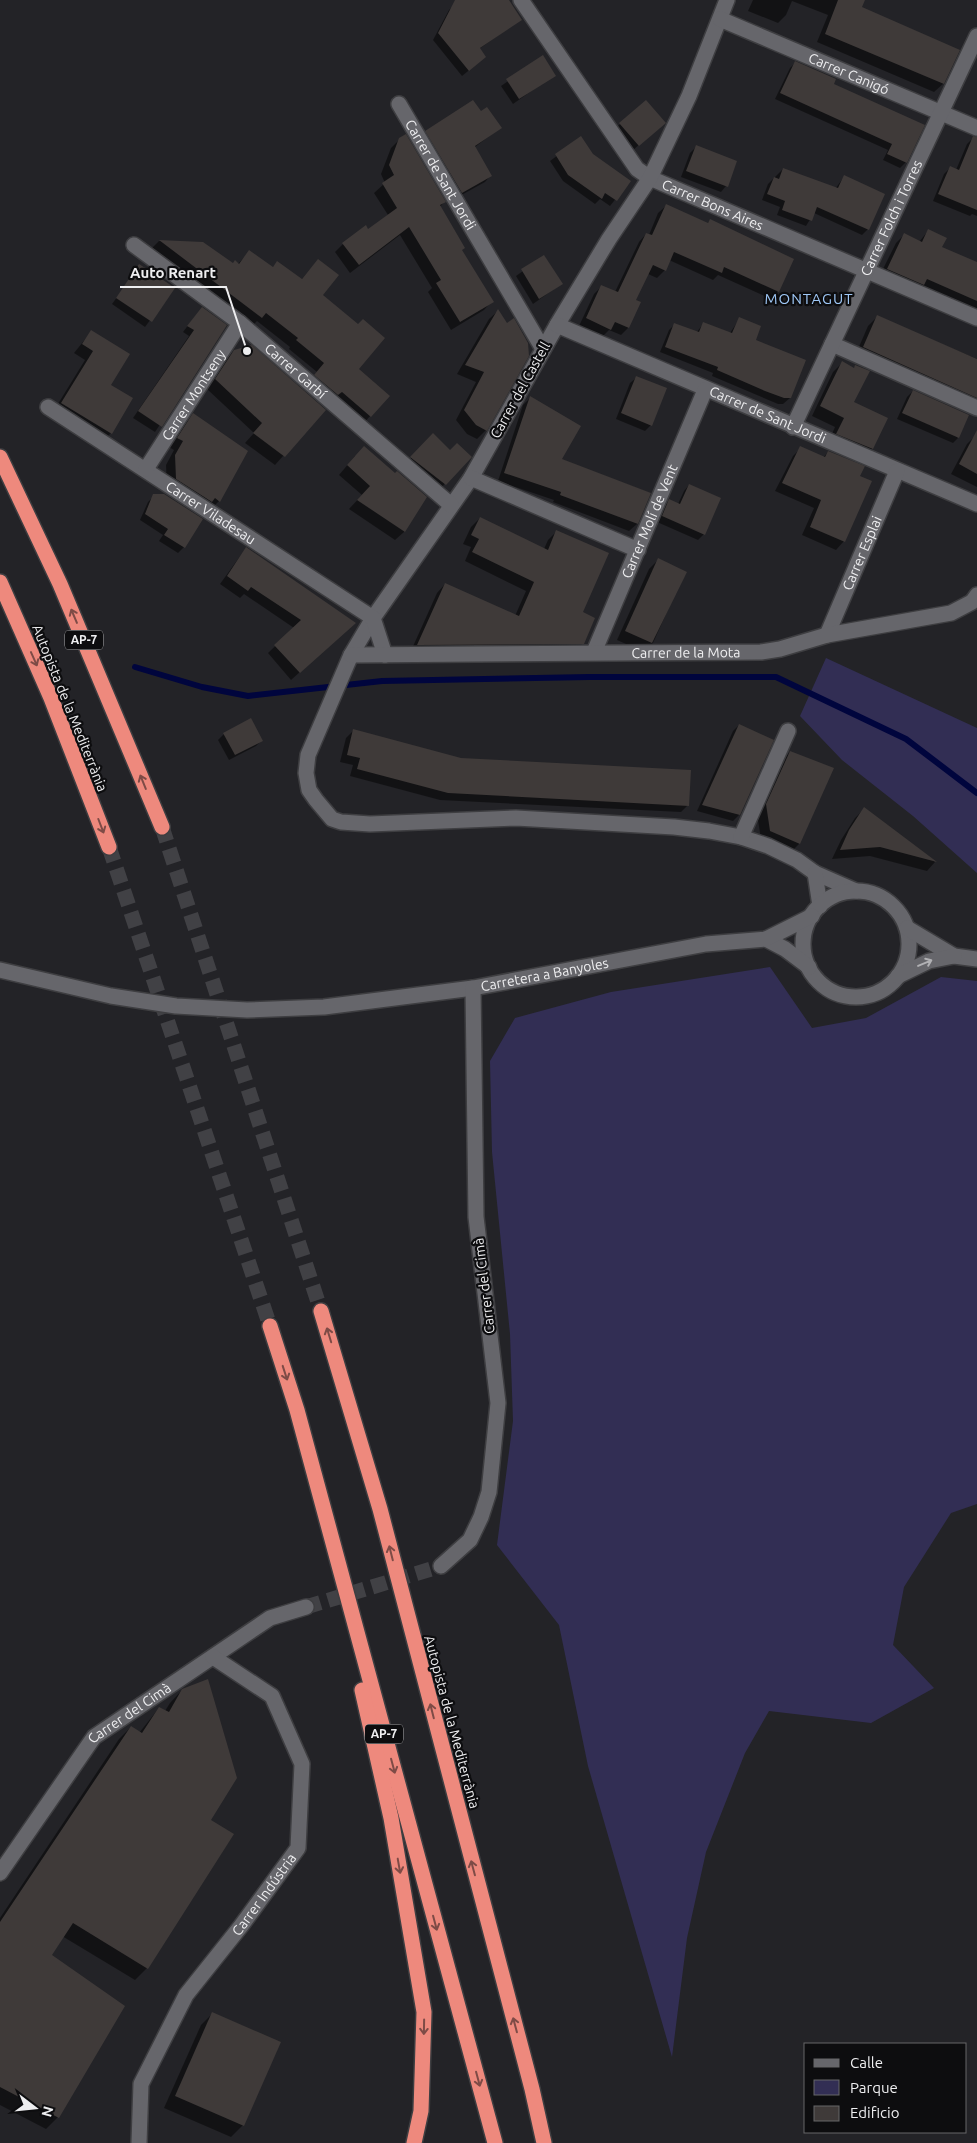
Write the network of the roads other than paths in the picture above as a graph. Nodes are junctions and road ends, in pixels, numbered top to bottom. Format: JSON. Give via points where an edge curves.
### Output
{"nodes":[{"id":1,"x":521,"y":0,"type":"edge"},
{"id":2,"x":727,"y":0,"type":"edge"},
{"id":3,"x":720,"y":20,"type":"junction"},
{"id":4,"x":977,"y":36,"type":"edge"},
{"id":5,"x":399,"y":104,"type":"dead end"},
{"id":6,"x":942,"y":113,"type":"junction"},
{"id":7,"x":977,"y":128,"type":"edge"},
{"id":8,"x":650,"y":178,"type":"junction"},
{"id":9,"x":134,"y":245,"type":"dead end"},
{"id":10,"x":867,"y":270,"type":"junction"},
{"id":11,"x":977,"y":318,"type":"edge"},
{"id":12,"x":240,"y":323,"type":"junction"},
{"id":13,"x":557,"y":325,"type":"junction"},
{"id":14,"x":832,"y":344,"type":"junction"},
{"id":15,"x":543,"y":349,"type":"junction"},
{"id":16,"x":705,"y":390,"type":"junction"},
{"id":17,"x":48,"y":407,"type":"dead end"},
{"id":18,"x":977,"y":408,"type":"edge"},
{"id":19,"x":793,"y":427,"type":"junction"},
{"id":20,"x":0,"y":457,"type":"edge"},
{"id":21,"x":146,"y":469,"type":"junction"},
{"id":22,"x":897,"y":471,"type":"junction"},
{"id":23,"x":471,"y":478,"type":"junction"},
{"id":24,"x":977,"y":504,"type":"edge"},
{"id":25,"x":451,"y":505,"type":"junction"},
{"id":26,"x":638,"y":550,"type":"junction"},
{"id":27,"x":0,"y":582,"type":"edge"},
{"id":28,"x":977,"y":595,"type":"edge"},
{"id":29,"x":373,"y":618,"type":"junction"},
{"id":30,"x":827,"y":635,"type":"junction"},
{"id":31,"x":594,"y":652,"type":"junction"},
{"id":32,"x":351,"y":655,"type":"junction"},
{"id":33,"x":385,"y":655,"type":"junction"},
{"id":34,"x":788,"y":730,"type":"dead end"},
{"id":35,"x":162,"y":827,"type":"tunnel mouth"},
{"id":36,"x":742,"y":837,"type":"junction"},
{"id":37,"x":109,"y":846,"type":"tunnel mouth"},
{"id":38,"x":815,"y":873,"type":"junction"},
{"id":39,"x":856,"y":891,"type":"junction"},
{"id":40,"x":816,"y":911,"type":"junction"},
{"id":41,"x":906,"y":928,"type":"junction"},
{"id":42,"x":766,"y":938,"type":"junction"},
{"id":43,"x":954,"y":956,"type":"junction"},
{"id":44,"x":977,"y":959,"type":"edge"},
{"id":45,"x":809,"y":967,"type":"junction"},
{"id":46,"x":0,"y":970,"type":"edge"},
{"id":47,"x":898,"y":976,"type":"junction"},
{"id":48,"x":474,"y":988,"type":"junction"},
{"id":49,"x":321,"y":1311,"type":"tunnel mouth"},
{"id":50,"x":270,"y":1326,"type":"tunnel mouth"},
{"id":51,"x":309,"y":1452,"type":"junction"},
{"id":52,"x":441,"y":1566,"type":"tunnel mouth"},
{"id":53,"x":306,"y":1606,"type":"tunnel mouth"},
{"id":54,"x":213,"y":1656,"type":"junction"},
{"id":55,"x":0,"y":1873,"type":"edge"},
{"id":56,"x":532,"y":2089,"type":"junction"},
{"id":57,"x":139,"y":2143,"type":"edge"},
{"id":58,"x":414,"y":2143,"type":"edge"},
{"id":59,"x":495,"y":2143,"type":"edge"},
{"id":60,"x":544,"y":2143,"type":"edge"},
{"id":61,"x":552,"y":2143,"type":"edge"}],
"edges":[{"from":1,"to":8,"type":"street","name":"Carrer Bons Aires","via":[[636,169]]},
{"from":2,"to":3,"type":"street","name":"Carrer del Castell"},
{"from":3,"to":6,"type":"street","name":"Carrer Canigó"},
{"from":3,"to":8,"type":"street","name":"Carrer del Castell"},
{"from":4,"to":6,"type":"street","name":"Carrer Folch i Torres"},
{"from":5,"to":15,"type":"street","name":"Carrer de Sant Jordi"},
{"from":6,"to":7,"type":"street","name":"Carrer Canigó"},
{"from":6,"to":10,"type":"street","name":"Carrer Folch i Torres"},
{"from":8,"to":10,"type":"street","name":"Carrer Bons Aires"},
{"from":8,"to":13,"type":"street","name":"Carrer del Castell"},
{"from":9,"to":12,"type":"street","name":"Carrer Garbí"},
{"from":10,"to":11,"type":"street","name":"Carrer Bons Aires"},
{"from":10,"to":14,"type":"street","name":"Carrer Folch i Torres"},
{"from":12,"to":21,"type":"street","name":"Carrer Montseny"},
{"from":12,"to":25,"type":"street","name":"Carrer Garbí"},
{"from":13,"to":15,"type":"street","name":"Carrer del Castell"},
{"from":13,"to":16,"type":"street","name":"Carrer de Sant Jordi"},
{"from":14,"to":18,"type":"street"},
{"from":14,"to":19,"type":"street","name":"Carrer Folch i Torres"},
{"from":15,"to":23,"type":"street","name":"Carrer del Castell"},
{"from":16,"to":19,"type":"street","name":"Carrer de Sant Jordi"},
{"from":16,"to":26,"type":"street","name":"Carrer Molí de Vent"},
{"from":17,"to":21,"type":"street","name":"Carrer Viladesau"},
{"from":19,"to":22,"type":"street","name":"Carrer de Sant Jordi"},
{"from":35,"to":20,"type":"highway","number":"AP-7","one_way":true,"via":[[60,584]]},
{"from":21,"to":29,"type":"street","name":"Carrer Viladesau"},
{"from":22,"to":24,"type":"street","name":"Carrer de Sant Jordi"},
{"from":22,"to":30,"type":"street","name":"Carrer Esplai"},
{"from":23,"to":25,"type":"street","name":"Carrer del Castell"},
{"from":23,"to":26,"type":"street"},
{"from":25,"to":29,"type":"street","name":"Carrer del Castell"},
{"from":26,"to":31,"type":"street","name":"Carrer Molí de Vent"},
{"from":27,"to":37,"type":"highway","name":"Autopista de la Mediterrània","one_way":true,"via":[[51,698]]},
{"from":28,"to":30,"type":"street","name":"Carrer de la Mota","via":[[972,602],[951,614]]},
{"from":29,"to":32,"type":"street","name":"Carrer del Castell"},
{"from":29,"to":33,"type":"street"},
{"from":30,"to":31,"type":"street","name":"Carrer de la Mota","via":[[761,652]]},
{"from":31,"to":33,"type":"street","name":"Carrer de la Mota"},
{"from":32,"to":33,"type":"street","name":"Carrer de la Mota"},
{"from":32,"to":36,"type":"street","name":"Carrer del Castell","via":[[308,755],[306,773],[309,790],[332,818],[353,824],[516,818],[674,827]]},
{"from":34,"to":36,"type":"street"},
{"from":36,"to":38,"type":"street","via":[[797,860]]},
{"from":38,"to":39,"type":"street"},
{"from":38,"to":40,"type":"street"},
{"from":39,"to":40,"type":"street","via":[[833,897]]},
{"from":39,"to":41,"type":"street","via":[[885,899],[900,915]]},
{"from":40,"to":42,"type":"street","name":"Carretera a Banyoles"},
{"from":40,"to":45,"type":"street","via":[[804,938]]},
{"from":41,"to":43,"type":"street"},
{"from":41,"to":47,"type":"street","via":[[909,948],[906,963]]},
{"from":42,"to":45,"type":"street"},
{"from":42,"to":48,"type":"street","name":"Carretera a Banyoles","via":[[706,944]]},
{"from":43,"to":44,"type":"street"},
{"from":47,"to":43,"type":"street","one_way":true,"via":[[929,960]]},
{"from":45,"to":47,"type":"street","via":[[819,982],[851,997],[877,992]]},
{"from":46,"to":48,"type":"street","name":"Carretera a Banyoles","via":[[112,996],[176,1006],[247,1010],[324,1008]]},
{"from":48,"to":52,"type":"street","name":"Carrer del Cimà","via":[[476,1217],[498,1403],[489,1492],[481,1517],[470,1540]]},
{"from":56,"to":49,"type":"highway","name":"Autopista de la Mediterrània","one_way":true,"via":[[380,1509]]},
{"from":50,"to":51,"type":"highway","number":"AP-7","one_way":true},
{"from":51,"to":58,"type":"highway","one_way":true,"via":[[391,1818],[424,2012],[420,2111]]},
{"from":51,"to":59,"type":"highway","number":"AP-7","one_way":true},
{"from":53,"to":54,"type":"street","name":"Carrer del Cimà","via":[[270,1618]]},
{"from":54,"to":55,"type":"street","name":"Carrer del Cimà","via":[[94,1737]]},
{"from":54,"to":57,"type":"street","name":"Carrer Indústria","via":[[272,1696],[302,1764],[298,1848],[186,1995],[141,2084]]},
{"from":56,"to":60,"type":"highway","name":"Autopista de la Mediterrània"},
{"from":56,"to":61,"type":"highway"}]}
